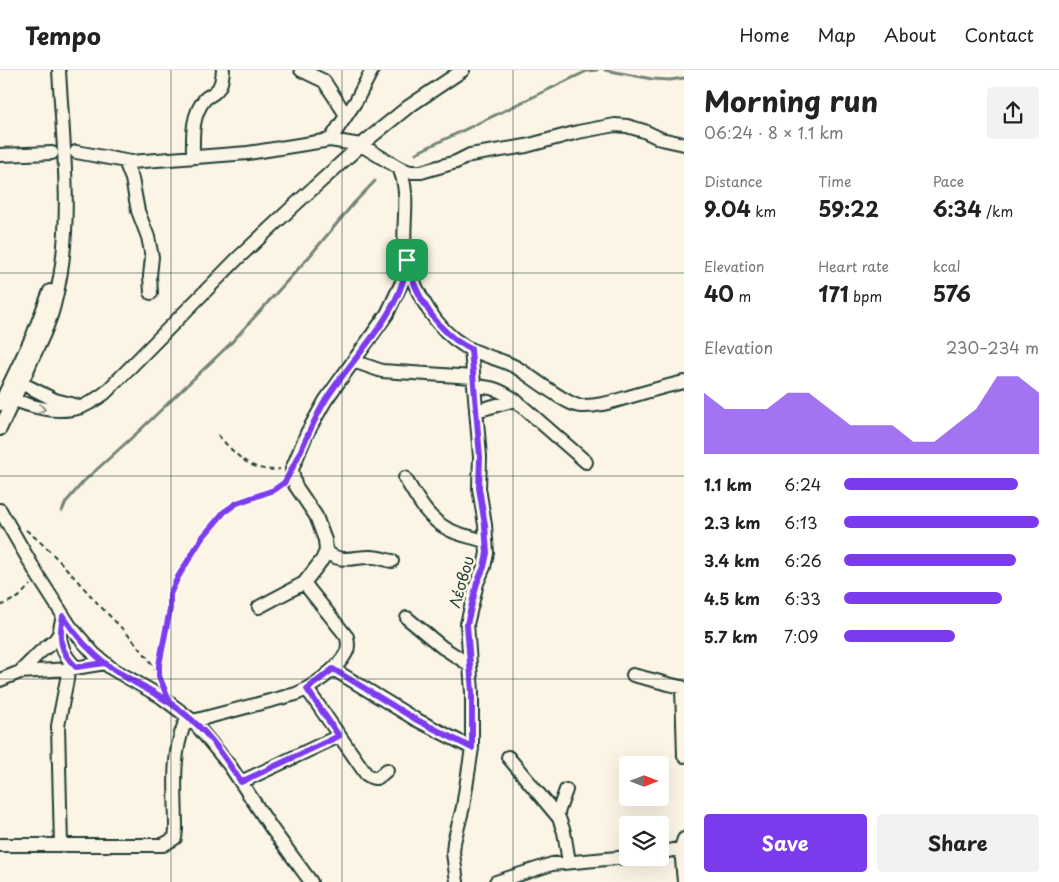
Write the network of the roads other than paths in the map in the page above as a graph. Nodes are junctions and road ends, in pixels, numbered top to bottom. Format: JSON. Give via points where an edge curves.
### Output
{"nodes":[{"id":1,"x":59,"y":70,"type":"edge"},
{"id":2,"x":223,"y":70,"type":"edge"},
{"id":3,"x":301,"y":70,"type":"edge"},
{"id":4,"x":372,"y":70,"type":"edge"},
{"id":5,"x":463,"y":70,"type":"edge"},
{"id":6,"x":346,"y":114,"type":"junction"},
{"id":7,"x":330,"y":140,"type":"junction"},
{"id":8,"x":684,"y":144,"type":"edge"},
{"id":9,"x":361,"y":145,"type":"junction"},
{"id":10,"x":76,"y":152,"type":"dead end"},
{"id":11,"x":52,"y":153,"type":"dead end"},
{"id":12,"x":0,"y":155,"type":"edge"},
{"id":13,"x":193,"y":157,"type":"junction"},
{"id":14,"x":125,"y":161,"type":"junction"},
{"id":15,"x":399,"y":168,"type":"junction"},
{"id":16,"x":407,"y":260,"type":"junction"},
{"id":17,"x":151,"y":293,"type":"dead end"},
{"id":18,"x":471,"y":349,"type":"junction"},
{"id":19,"x":353,"y":361,"type":"junction"},
{"id":20,"x":17,"y":381,"type":"junction"},
{"id":21,"x":474,"y":382,"type":"junction"},
{"id":22,"x":684,"y":382,"type":"edge"},
{"id":23,"x":6,"y":400,"type":"edge"},
{"id":24,"x":515,"y":400,"type":"junction"},
{"id":25,"x":82,"y":406,"type":"junction"},
{"id":26,"x":476,"y":411,"type":"junction"},
{"id":27,"x":0,"y":429,"type":"edge"},
{"id":28,"x":586,"y":462,"type":"dead end"},
{"id":29,"x":405,"y":478,"type":"dead end"},
{"id":30,"x":0,"y":510,"type":"edge"},
{"id":31,"x":486,"y":542,"type":"junction"},
{"id":32,"x":326,"y":551,"type":"junction"},
{"id":33,"x":392,"y":561,"type":"dead end"},
{"id":34,"x":304,"y":583,"type":"junction"},
{"id":35,"x":259,"y":607,"type":"dead end"},
{"id":36,"x":63,"y":616,"type":"junction"},
{"id":37,"x":408,"y":618,"type":"dead end"},
{"id":38,"x":59,"y":634,"type":"junction"},
{"id":39,"x":105,"y":663,"type":"junction"},
{"id":40,"x":470,"y":665,"type":"junction"},
{"id":41,"x":72,"y":668,"type":"junction"},
{"id":42,"x":333,"y":669,"type":"junction"},
{"id":43,"x":20,"y":672,"type":"junction"},
{"id":44,"x":633,"y":675,"type":"dead end"},
{"id":45,"x":0,"y":680,"type":"edge"},
{"id":46,"x":683,"y":687,"type":"edge"},
{"id":47,"x":307,"y":689,"type":"junction"},
{"id":48,"x":193,"y":721,"type":"junction"},
{"id":49,"x":339,"y":736,"type":"junction"},
{"id":50,"x":472,"y":748,"type":"junction"},
{"id":51,"x":684,"y":756,"type":"edge"},
{"id":52,"x":508,"y":757,"type":"dead end"},
{"id":53,"x":387,"y":770,"type":"dead end"},
{"id":54,"x":241,"y":782,"type":"junction"},
{"id":55,"x":566,"y":790,"type":"dead end"},
{"id":56,"x":558,"y":815,"type":"junction"},
{"id":57,"x":0,"y":844,"type":"edge"},
{"id":58,"x":683,"y":844,"type":"edge"},
{"id":59,"x":61,"y":845,"type":"junction"},
{"id":60,"x":669,"y":849,"type":"edge"},
{"id":61,"x":619,"y":858,"type":"edge"},
{"id":62,"x":568,"y":862,"type":"junction"},
{"id":63,"x":311,"y":882,"type":"edge"},
{"id":64,"x":457,"y":882,"type":"edge"},
{"id":65,"x":496,"y":882,"type":"edge"},
{"id":66,"x":684,"y":882,"type":"edge"}],
"edges":[{"from":1,"to":20,"type":"street","via":[[65,167],[64,238],[56,300],[49,322]]},
{"from":2,"to":13,"type":"street","via":[[222,82],[205,99],[195,121]]},
{"from":3,"to":6,"type":"street","via":[[324,81]]},
{"from":4,"to":6,"type":"street"},
{"from":5,"to":9,"type":"street","via":[[408,107]]},
{"from":6,"to":7,"type":"street"},
{"from":7,"to":9,"type":"street"},
{"from":7,"to":13,"type":"street","via":[[248,153]]},
{"from":8,"to":15,"type":"street","via":[[615,125],[526,146],[470,155],[428,171],[410,172]]},
{"from":9,"to":15,"type":"street"},
{"from":9,"to":25,"type":"street","via":[[237,259],[106,393]]},
{"from":10,"to":14,"type":"street"},
{"from":11,"to":12,"type":"street"},
{"from":13,"to":14,"type":"street"},
{"from":14,"to":17,"type":"street","via":[[152,256]]},
{"from":15,"to":16,"type":"street","via":[[404,179],[403,241]]},
{"from":16,"to":18,"type":"street","via":[[414,282],[435,319]]},
{"from":16,"to":19,"type":"street","via":[[397,296]]},
{"from":18,"to":21,"type":"street","name":"Λέσβου"},
{"from":18,"to":22,"type":"street","via":[[518,368],[578,406],[605,404]]},
{"from":19,"to":21,"type":"street","via":[[382,371]]},
{"from":19,"to":32,"type":"street","via":[[315,418],[292,469],[294,485],[316,516]]},
{"from":20,"to":23,"type":"street"},
{"from":20,"to":25,"type":"street","via":[[55,400]]},
{"from":21,"to":24,"type":"street","via":[[495,388]]},
{"from":21,"to":26,"type":"street","name":"Λέσβου"},
{"from":23,"to":25,"type":"street","one_way":true,"via":[[46,410]]},
{"from":23,"to":27,"type":"street"},
{"from":24,"to":26,"type":"street"},
{"from":24,"to":28,"type":"street"},
{"from":26,"to":31,"type":"street","name":"Λέσβου","via":[[479,488]]},
{"from":29,"to":31,"type":"street","via":[[422,507],[436,521],[450,531]]},
{"from":30,"to":36,"type":"street"},
{"from":31,"to":40,"type":"street","name":"Λέσβου","via":[[484,567],[467,624]]},
{"from":32,"to":33,"type":"street","via":[[338,558],[373,557]]},
{"from":32,"to":34,"type":"street"},
{"from":34,"to":35,"type":"street"},
{"from":34,"to":42,"type":"street","via":[[347,637],[347,653]]},
{"from":36,"to":38,"type":"street"},
{"from":36,"to":39,"type":"street"},
{"from":37,"to":40,"type":"street","via":[[442,647]]},
{"from":38,"to":41,"type":"street"},
{"from":38,"to":43,"type":"street"},
{"from":39,"to":41,"type":"street"},
{"from":39,"to":48,"type":"street"},
{"from":40,"to":50,"type":"street","name":"Λέσβου"},
{"from":41,"to":43,"type":"street"},
{"from":41,"to":59,"type":"street","via":[[58,726]]},
{"from":42,"to":47,"type":"street"},
{"from":42,"to":50,"type":"street","via":[[415,719]]},
{"from":43,"to":45,"type":"street"},
{"from":44,"to":46,"type":"street"},
{"from":46,"to":51,"type":"street"},
{"from":47,"to":48,"type":"street"},
{"from":47,"to":49,"type":"street"},
{"from":48,"to":54,"type":"street"},
{"from":48,"to":59,"type":"street","via":[[184,725],[177,746],[175,838],[163,845]]},
{"from":49,"to":53,"type":"street","via":[[372,779],[377,779]]},
{"from":49,"to":54,"type":"street"},
{"from":50,"to":64,"type":"street","name":"Λέσβου","via":[[454,842]]},
{"from":52,"to":56,"type":"street"},
{"from":54,"to":63,"type":"street"},
{"from":55,"to":56,"type":"street"},
{"from":56,"to":62,"type":"street"},
{"from":57,"to":59,"type":"street"},
{"from":58,"to":60,"type":"street"},
{"from":58,"to":66,"type":"street"},
{"from":61,"to":62,"type":"street"},
{"from":62,"to":65,"type":"street"}]}
